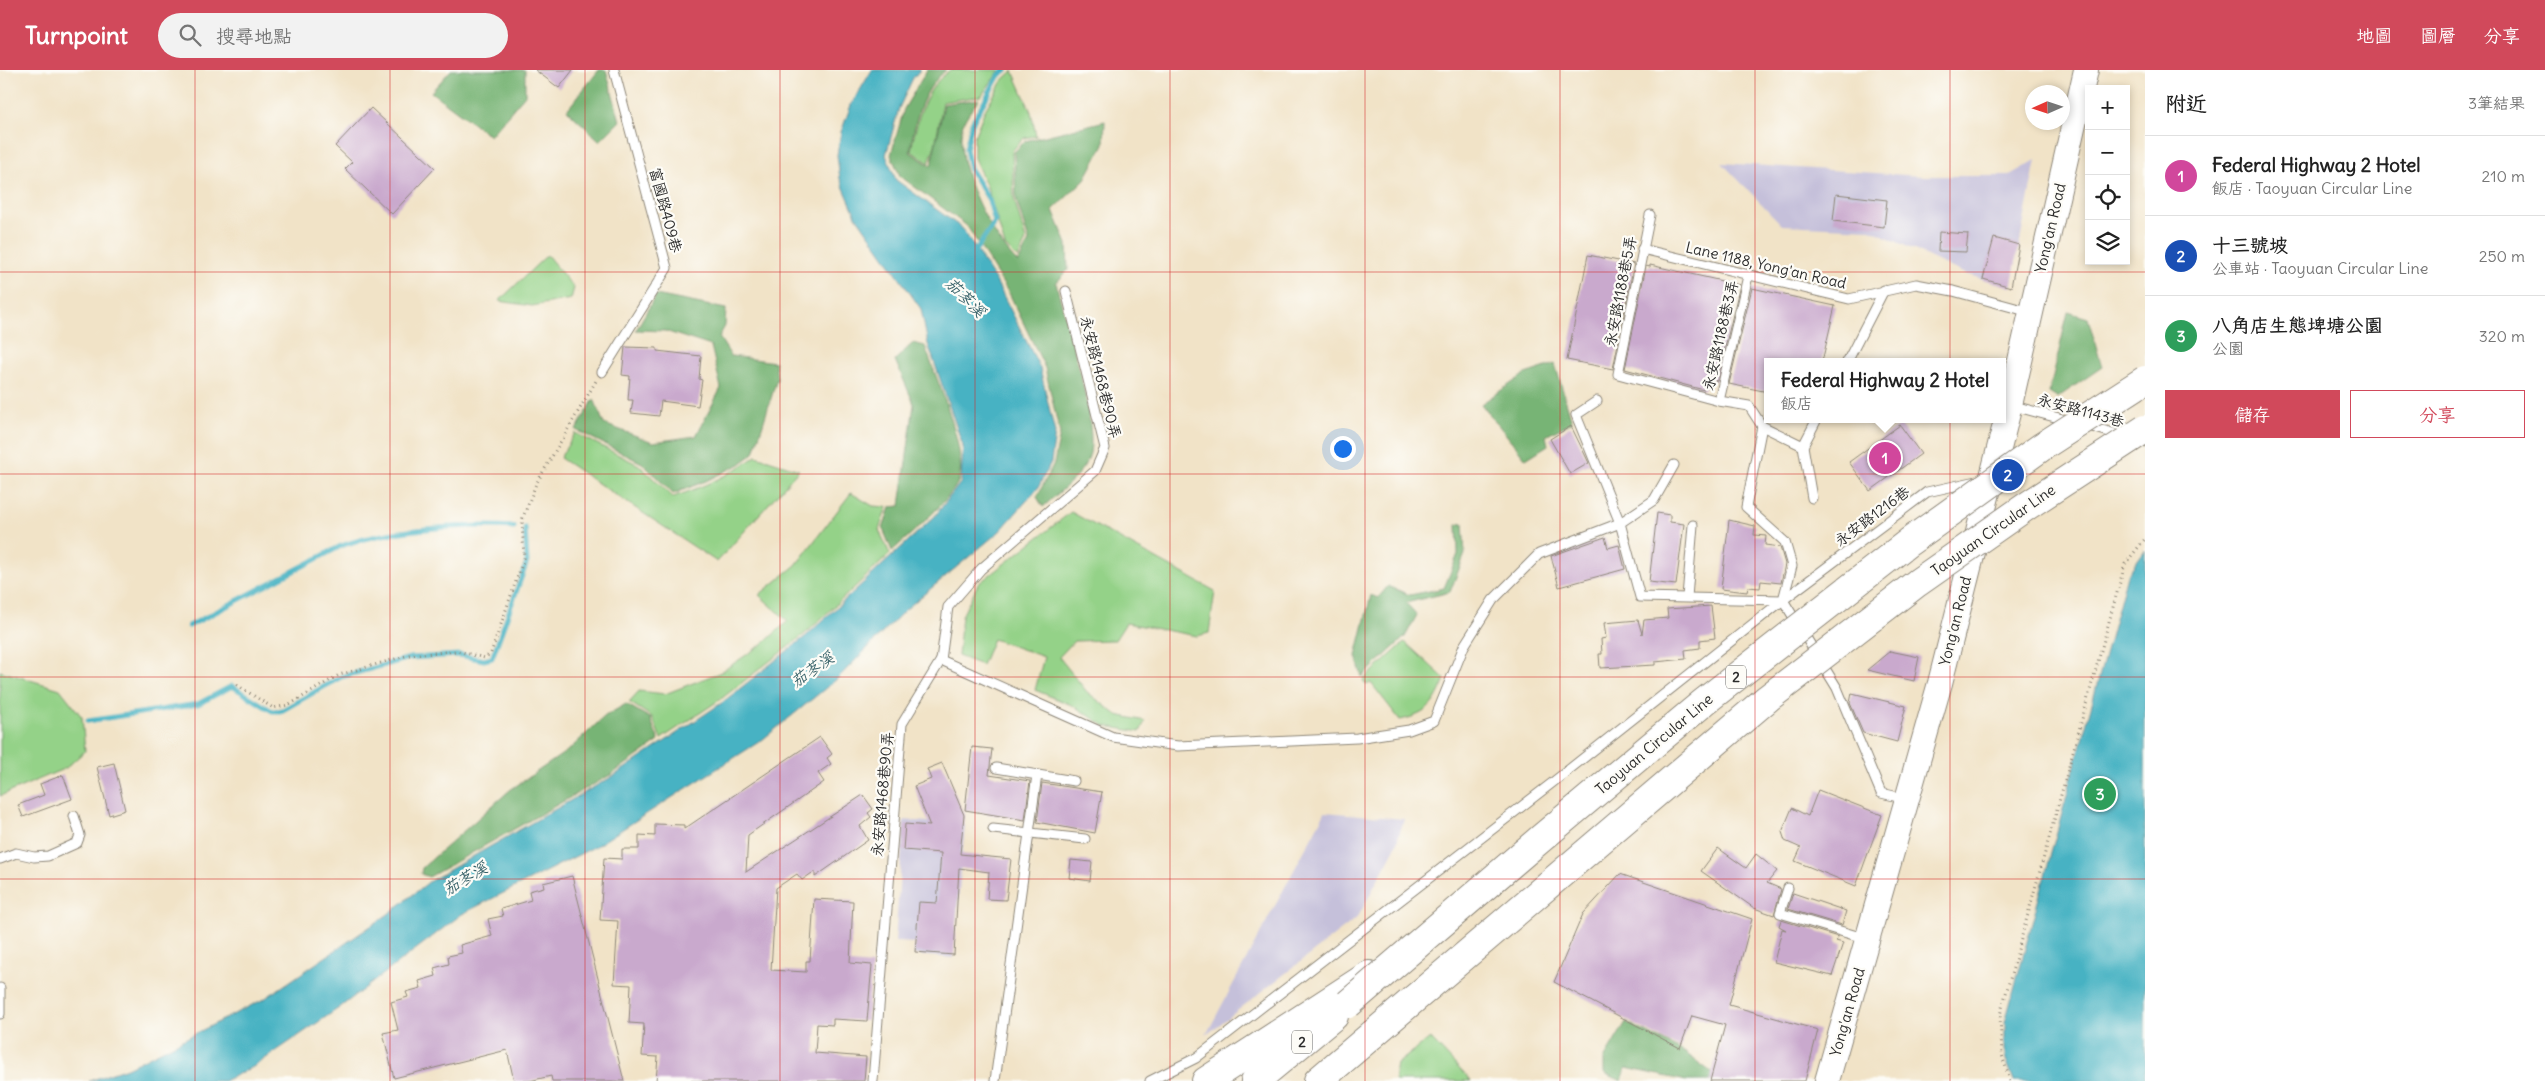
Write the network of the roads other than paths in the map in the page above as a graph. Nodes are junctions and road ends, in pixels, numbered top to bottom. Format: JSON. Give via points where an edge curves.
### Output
{"nodes":[{"id":1,"x":614,"y":70,"type":"edge"},
{"id":2,"x":2086,"y":70,"type":"edge"},
{"id":3,"x":1650,"y":215,"type":"dead end"},
{"id":4,"x":1642,"y":249,"type":"junction"},
{"id":5,"x":1748,"y":276,"type":"junction"},
{"id":6,"x":1884,"y":290,"type":"junction"},
{"id":7,"x":1066,"y":291,"type":"dead end"},
{"id":8,"x":2030,"y":312,"type":"junction"},
{"id":9,"x":1849,"y":358,"type":"edge"},
{"id":10,"x":602,"y":372,"type":"road end"},
{"id":11,"x":2145,"y":380,"type":"edge"},
{"id":12,"x":1597,"y":401,"type":"dead end"},
{"id":13,"x":1718,"y":401,"type":"junction"},
{"id":14,"x":2010,"y":405,"type":"junction"},
{"id":15,"x":2006,"y":420,"type":"edge"},
{"id":16,"x":1815,"y":423,"type":"edge"},
{"id":17,"x":2005,"y":423,"type":"edge"},
{"id":18,"x":1762,"y":426,"type":"junction"},
{"id":19,"x":2145,"y":429,"type":"edge"},
{"id":20,"x":2145,"y":441,"type":"edge"},
{"id":21,"x":1803,"y":446,"type":"junction"},
{"id":22,"x":1674,"y":465,"type":"dead end"},
{"id":23,"x":1990,"y":479,"type":"junction"},
{"id":24,"x":1812,"y":498,"type":"dead end"},
{"id":25,"x":1620,"y":524,"type":"junction"},
{"id":26,"x":1693,"y":525,"type":"dead end"},
{"id":27,"x":1687,"y":597,"type":"junction"},
{"id":28,"x":1783,"y":600,"type":"junction"},
{"id":29,"x":941,"y":660,"type":"junction"},
{"id":30,"x":996,"y":768,"type":"dead end"},
{"id":31,"x":1037,"y":775,"type":"junction"},
{"id":32,"x":1074,"y":781,"type":"dead end"},
{"id":33,"x":1908,"y":799,"type":"junction"},
{"id":34,"x":74,"y":816,"type":"dead end"},
{"id":35,"x":993,"y":829,"type":"dead end"},
{"id":36,"x":1028,"y":834,"type":"junction"},
{"id":37,"x":1085,"y":840,"type":"dead end"},
{"id":38,"x":0,"y":859,"type":"edge"},
{"id":39,"x":1788,"y":888,"type":"dead end"},
{"id":40,"x":1868,"y":939,"type":"junction"},
{"id":41,"x":0,"y":988,"type":"edge"},
{"id":42,"x":1344,"y":999,"type":"junction"},
{"id":43,"x":0,"y":1014,"type":"edge"},
{"id":44,"x":873,"y":1081,"type":"edge"},
{"id":45,"x":994,"y":1081,"type":"edge"},
{"id":46,"x":1150,"y":1081,"type":"edge"},
{"id":47,"x":1206,"y":1081,"type":"edge"},
{"id":48,"x":1255,"y":1081,"type":"edge"},
{"id":49,"x":1318,"y":1081,"type":"edge"},
{"id":50,"x":1827,"y":1081,"type":"edge"}],
"edges":[{"from":1,"to":10,"type":"lane","name":"富國路409巷","via":[[667,268]]},
{"from":2,"to":8,"type":"main road","name":"Yong'an Road"},
{"from":3,"to":4,"type":"lane","name":"永安路1188巷5弄"},
{"from":4,"to":5,"type":"lane","name":"Lane 1188, Yong'an Road"},
{"from":4,"to":13,"type":"lane","name":"永安路1188巷5弄","via":[[1618,374]]},
{"from":5,"to":6,"type":"lane","name":"Lane 1188, Yong'an Road","via":[[1849,299]]},
{"from":5,"to":13,"type":"lane","name":"永安路1188巷3弄"},
{"from":6,"to":8,"type":"lane","name":"Lane 1188, Yong'an Road","via":[[1916,284]]},
{"from":6,"to":9,"type":"lane"},
{"from":7,"to":29,"type":"lane","name":"永安路1468巷90弄","via":[[1105,448],[1095,472],[981,569],[948,607]]},
{"from":8,"to":14,"type":"main road","name":"Yong'an Road"},
{"from":11,"to":42,"type":"highway","name":"Taoyuan Circular Line","number":"2","bridge":true,"via":[[2043,446],[1901,548],[1704,702],[1421,941]]},
{"from":12,"to":25,"type":"lane","via":[[1576,415]]},
{"from":13,"to":18,"type":"lane","via":[[1749,406]]},
{"from":14,"to":15,"type":"main road","name":"Yong'an Road"},
{"from":14,"to":20,"type":"lane","name":"永安路1143巷"},
{"from":16,"to":21,"type":"lane"},
{"from":17,"to":23,"type":"main road","name":"Yong'an Road"},
{"from":18,"to":21,"type":"lane"},
{"from":18,"to":28,"type":"lane","via":[[1746,506],[1784,542],[1792,566]]},
{"from":19,"to":49,"type":"highway","name":"Taoyuan Circular Line","number":"2","bridge":true,"via":[[1924,578],[1768,698]]},
{"from":21,"to":24,"type":"lane"},
{"from":22,"to":25,"type":"lane","via":[[1654,500]]},
{"from":23,"to":28,"type":"lane","name":"永安路1216巷","via":[[1926,492]]},
{"from":23,"to":33,"type":"main road","name":"Yong'an Road"},
{"from":25,"to":27,"type":"lane","via":[[1640,597]]},
{"from":25,"to":29,"type":"lane","via":[[1539,554],[1493,600],[1464,646],[1434,721],[1409,730],[1357,738],[1178,746],[1113,737]]},
{"from":26,"to":27,"type":"lane"},
{"from":27,"to":28,"type":"lane"},
{"from":28,"to":33,"type":"lane","via":[[1837,688],[1881,793]]},
{"from":28,"to":46,"type":"lane","name":"永安路1216巷","via":[[1203,1052]]},
{"from":29,"to":44,"type":"lane","name":"永安路1468巷90弄","via":[[902,724]]},
{"from":30,"to":31,"type":"lane"},
{"from":31,"to":32,"type":"lane"},
{"from":31,"to":36,"type":"lane"},
{"from":33,"to":40,"type":"main road","name":"Yong'an Road"},
{"from":34,"to":38,"type":"lane","via":[[80,835],[77,843],[48,856],[16,853]]},
{"from":35,"to":36,"type":"lane"},
{"from":36,"to":37,"type":"lane"},
{"from":36,"to":45,"type":"lane"},
{"from":39,"to":40,"type":"lane","via":[[1780,913]]},
{"from":40,"to":50,"type":"main road","name":"Yong'an Road"},
{"from":41,"to":43,"type":"lane"},
{"from":42,"to":47,"type":"highway"},
{"from":42,"to":48,"type":"highway","name":"Taoyuan Circular Line","number":"2"}]}
